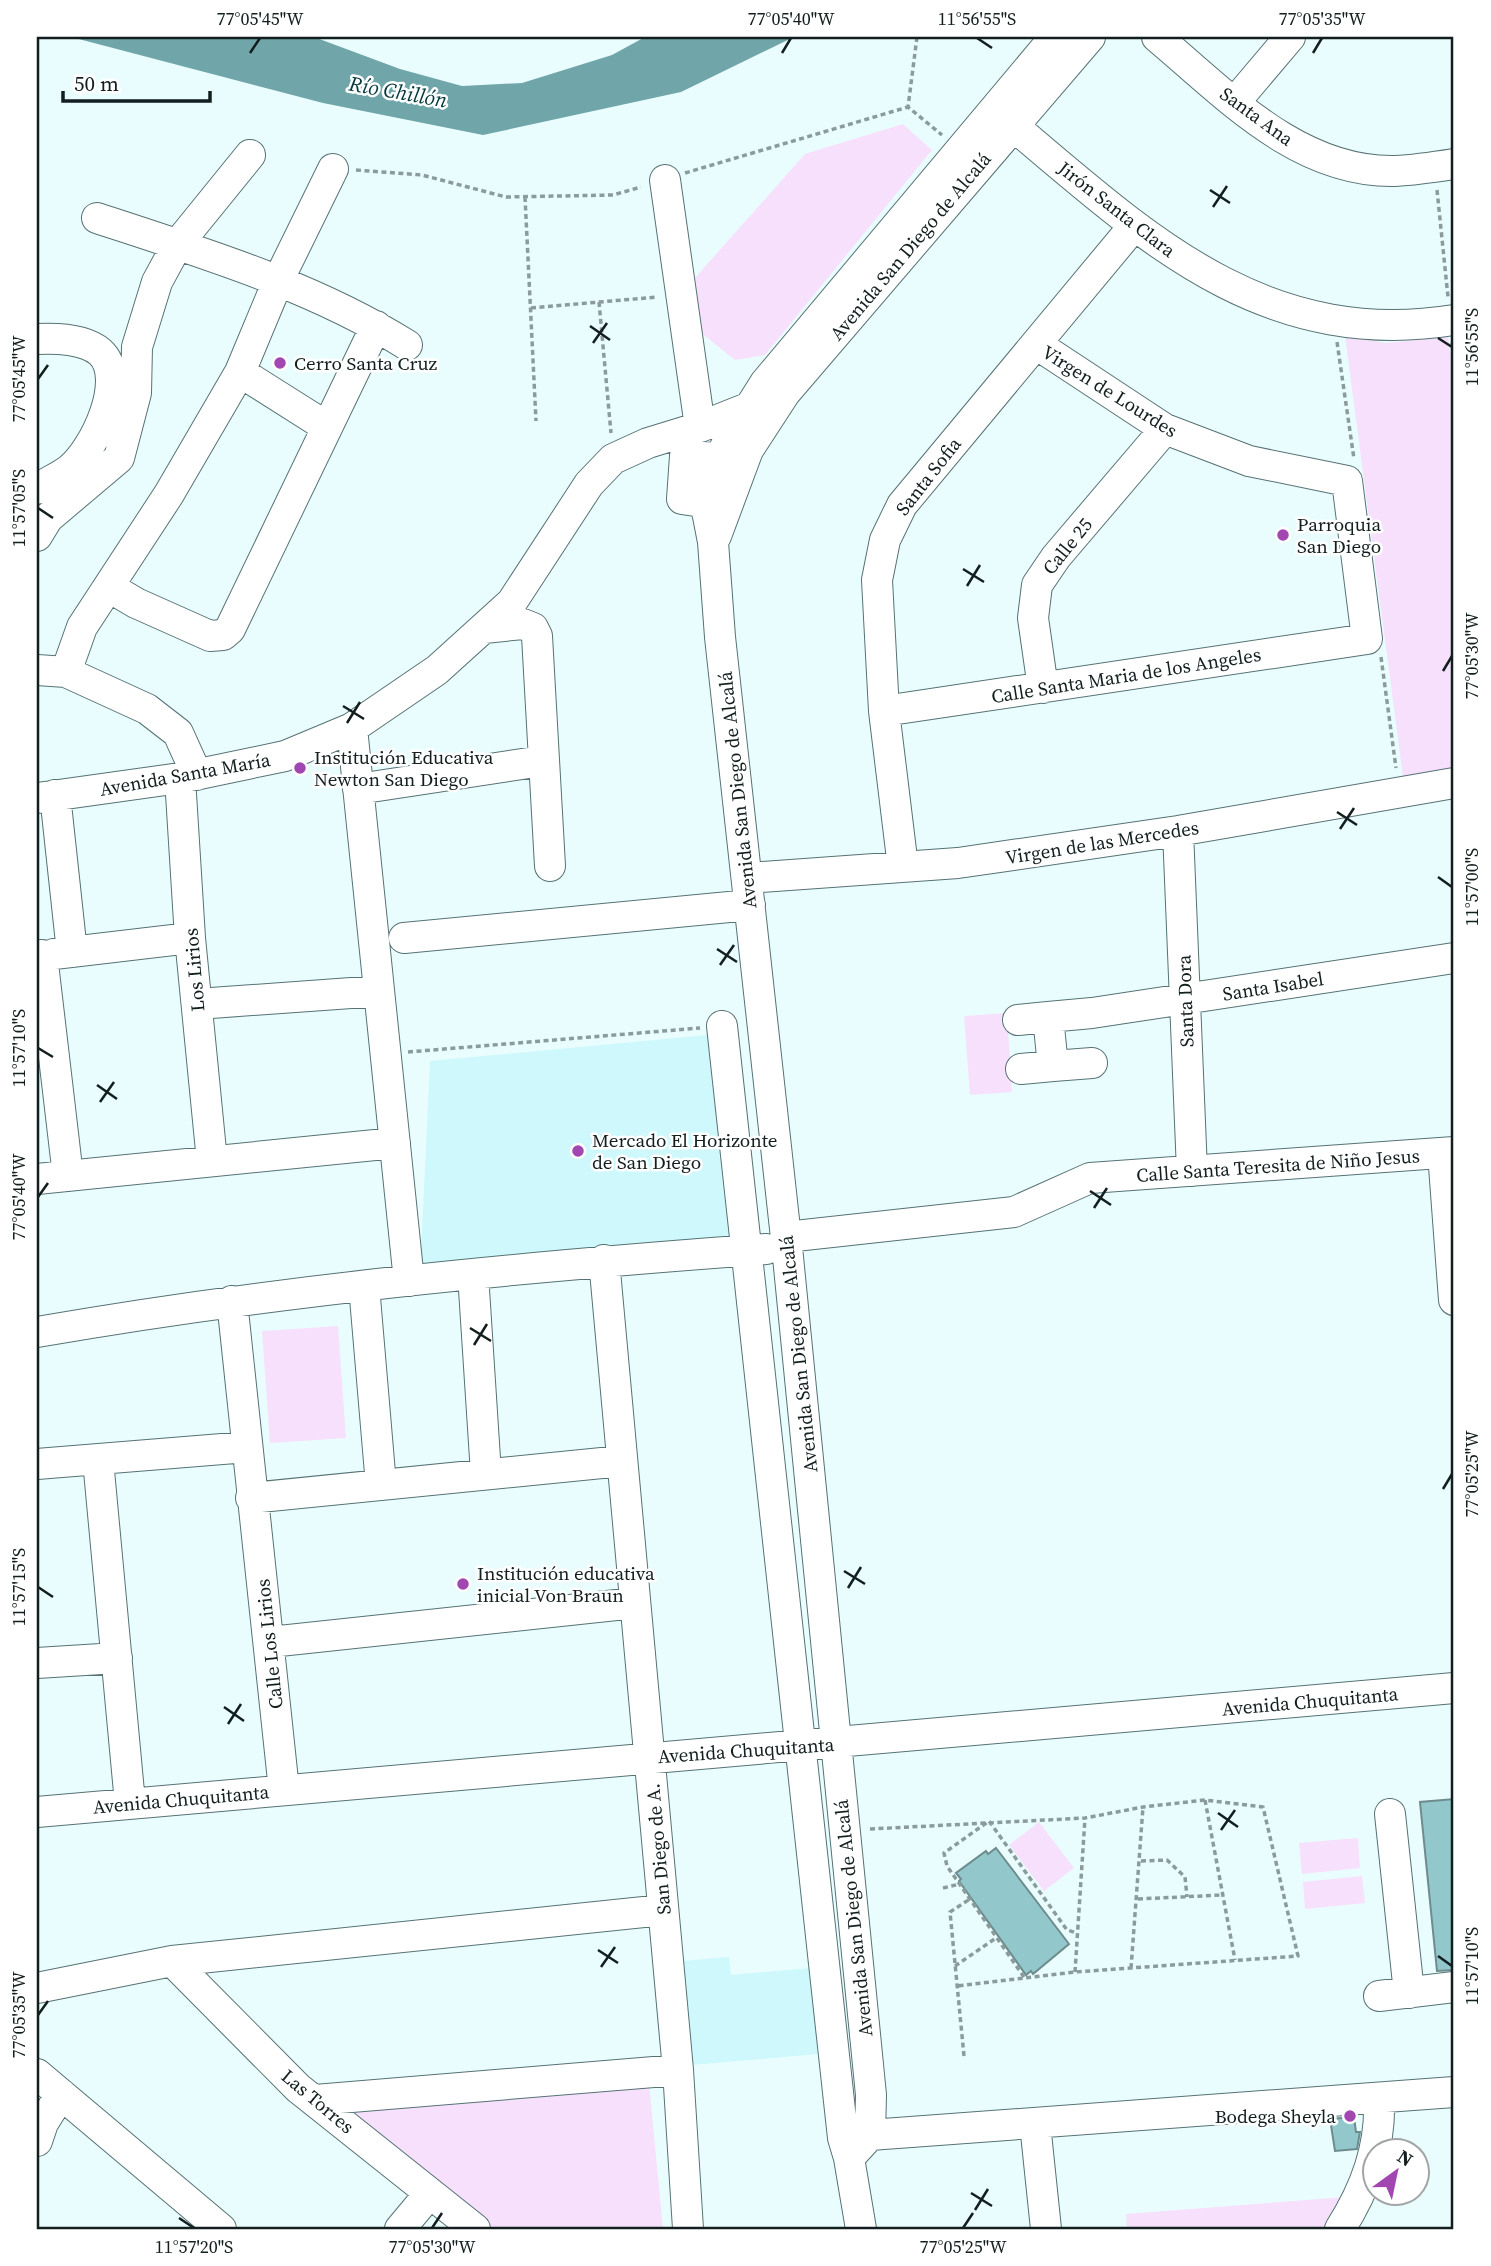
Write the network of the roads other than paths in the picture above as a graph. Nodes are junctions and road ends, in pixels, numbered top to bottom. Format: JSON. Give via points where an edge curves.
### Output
{"nodes":[{"id":1,"x":1055,"y":37,"type":"edge"},
{"id":2,"x":1090,"y":37,"type":"edge"},
{"id":3,"x":1157,"y":37,"type":"edge"},
{"id":4,"x":1290,"y":37,"type":"edge"},
{"id":5,"x":1235,"y":102,"type":"junction"},
{"id":6,"x":1003,"y":117,"type":"junction"},
{"id":7,"x":250,"y":155,"type":"dead end"},
{"id":8,"x":1444,"y":166,"type":"edge"},
{"id":9,"x":333,"y":169,"type":"road end"},
{"id":10,"x":665,"y":180,"type":"road end"},
{"id":11,"x":97,"y":218,"type":"dead end"},
{"id":12,"x":1133,"y":227,"type":"junction"},
{"id":13,"x":177,"y":245,"type":"junction"},
{"id":14,"x":278,"y":281,"type":"junction"},
{"id":15,"x":1451,"y":321,"type":"edge"},
{"id":16,"x":376,"y":326,"type":"junction"},
{"id":17,"x":37,"y":339,"type":"edge"},
{"id":18,"x":1036,"y":344,"type":"junction"},
{"id":19,"x":407,"y":345,"type":"dead end"},
{"id":20,"x":240,"y":372,"type":"junction"},
{"id":21,"x":785,"y":393,"type":"junction"},
{"id":22,"x":749,"y":407,"type":"junction"},
{"id":23,"x":327,"y":427,"type":"junction"},
{"id":24,"x":1165,"y":429,"type":"junction"},
{"id":25,"x":689,"y":439,"type":"junction"},
{"id":26,"x":719,"y":458,"type":"junction"},
{"id":27,"x":37,"y":489,"type":"edge"},
{"id":28,"x":708,"y":503,"type":"junction"},
{"id":29,"x":37,"y":536,"type":"edge"},
{"id":30,"x":713,"y":542,"type":"junction"},
{"id":31,"x":109,"y":587,"type":"junction"},
{"id":32,"x":484,"y":628,"type":"junction"},
{"id":33,"x":1367,"y":639,"type":"joint"},
{"id":34,"x":51,"y":671,"type":"edge"},
{"id":35,"x":1043,"y":688,"type":"junction"},
{"id":36,"x":884,"y":711,"type":"junction"},
{"id":37,"x":352,"y":728,"type":"junction"},
{"id":38,"x":542,"y":761,"type":"junction"},
{"id":39,"x":188,"y":776,"type":"junction"},
{"id":40,"x":1454,"y":783,"type":"edge"},
{"id":41,"x":358,"y":789,"type":"junction"},
{"id":42,"x":46,"y":797,"type":"edge"},
{"id":43,"x":1178,"y":831,"type":"junction"},
{"id":44,"x":550,"y":866,"type":"dead end"},
{"id":45,"x":903,"y":867,"type":"junction"},
{"id":46,"x":749,"y":892,"type":"junction"},
{"id":47,"x":190,"y":938,"type":"junction"},
{"id":48,"x":404,"y":938,"type":"dead end"},
{"id":49,"x":72,"y":952,"type":"junction"},
{"id":50,"x":40,"y":955,"type":"edge"},
{"id":51,"x":1454,"y":958,"type":"edge"},
{"id":52,"x":379,"y":991,"type":"junction"},
{"id":53,"x":1185,"y":999,"type":"junction"},
{"id":54,"x":197,"y":1004,"type":"junction"},
{"id":55,"x":1048,"y":1017,"type":"junction"},
{"id":56,"x":1018,"y":1020,"type":"dead end"},
{"id":57,"x":722,"y":1026,"type":"road end"},
{"id":58,"x":1092,"y":1063,"type":"dead end"},
{"id":59,"x":1053,"y":1066,"type":"junction"},
{"id":60,"x":1021,"y":1069,"type":"dead end"},
{"id":61,"x":775,"y":1134,"type":"junction"},
{"id":62,"x":736,"y":1140,"type":"junction"},
{"id":63,"x":395,"y":1143,"type":"junction"},
{"id":64,"x":1449,"y":1153,"type":"edge"},
{"id":65,"x":212,"y":1161,"type":"junction"},
{"id":66,"x":1192,"y":1171,"type":"junction"},
{"id":67,"x":68,"y":1176,"type":"junction"},
{"id":68,"x":37,"y":1179,"type":"edge"},
{"id":69,"x":787,"y":1242,"type":"junction"},
{"id":70,"x":748,"y":1250,"type":"junction"},
{"id":71,"x":604,"y":1261,"type":"junction"},
{"id":72,"x":472,"y":1274,"type":"junction"},
{"id":73,"x":409,"y":1281,"type":"junction"},
{"id":74,"x":364,"y":1286,"type":"junction"},
{"id":75,"x":1454,"y":1300,"type":"edge"},
{"id":76,"x":232,"y":1301,"type":"junction"},
{"id":77,"x":37,"y":1332,"type":"edge"},
{"id":78,"x":247,"y":1447,"type":"junction"},
{"id":79,"x":97,"y":1460,"type":"junction"},
{"id":80,"x":622,"y":1461,"type":"junction"},
{"id":81,"x":37,"y":1464,"type":"edge"},
{"id":82,"x":486,"y":1474,"type":"junction"},
{"id":83,"x":381,"y":1485,"type":"junction"},
{"id":84,"x":251,"y":1498,"type":"junction"},
{"id":85,"x":635,"y":1603,"type":"junction"},
{"id":86,"x":270,"y":1642,"type":"junction"},
{"id":87,"x":117,"y":1658,"type":"junction"},
{"id":88,"x":37,"y":1663,"type":"edge"},
{"id":89,"x":1454,"y":1688,"type":"edge"},
{"id":90,"x":836,"y":1744,"type":"junction"},
{"id":91,"x":802,"y":1746,"type":"junction"},
{"id":92,"x":649,"y":1757,"type":"junction"},
{"id":93,"x":284,"y":1790,"type":"junction"},
{"id":94,"x":130,"y":1803,"type":"junction"},
{"id":95,"x":37,"y":1812,"type":"edge"},
{"id":96,"x":1390,"y":1814,"type":"dead end"},
{"id":97,"x":663,"y":1910,"type":"junction"},
{"id":98,"x":172,"y":1961,"type":"junction"},
{"id":99,"x":1454,"y":1987,"type":"edge"},
{"id":100,"x":37,"y":1988,"type":"edge"},
{"id":101,"x":1409,"y":1993,"type":"junction"},
{"id":102,"x":1379,"y":1996,"type":"dead end"},
{"id":103,"x":678,"y":2070,"type":"junction"},
{"id":104,"x":37,"y":2074,"type":"edge"},
{"id":105,"x":49,"y":2091,"type":"edge"},
{"id":106,"x":1454,"y":2092,"type":"edge"},
{"id":107,"x":1380,"y":2098,"type":"junction"},
{"id":108,"x":315,"y":2100,"type":"junction"},
{"id":109,"x":1035,"y":2124,"type":"junction"},
{"id":110,"x":870,"y":2135,"type":"junction"},
{"id":111,"x":37,"y":2141,"type":"edge"},
{"id":112,"x":849,"y":2158,"type":"junction"},
{"id":113,"x":430,"y":2193,"type":"junction"},
{"id":114,"x":222,"y":2229,"type":"edge"},
{"id":115,"x":400,"y":2229,"type":"edge"},
{"id":116,"x":475,"y":2229,"type":"edge"},
{"id":117,"x":688,"y":2229,"type":"edge"},
{"id":118,"x":861,"y":2229,"type":"edge"},
{"id":119,"x":1046,"y":2229,"type":"edge"},
{"id":120,"x":1340,"y":2229,"type":"edge"}],
"edges":[{"from":1,"to":6,"type":"street","name":"Avenida San Diego de Alcalá"},
{"from":2,"to":6,"type":"street","name":"Avenida San Diego de Alcalá"},
{"from":3,"to":5,"type":"street","name":"Santa Ana"},
{"from":4,"to":5,"type":"street"},
{"from":5,"to":8,"type":"street","name":"Santa Ana","via":[[1276,135],[1330,159],[1394,171]]},
{"from":6,"to":12,"type":"street","name":"Jirón Santa Clara"},
{"from":6,"to":21,"type":"street","name":"Avenida San Diego de Alcalá"},
{"from":6,"to":22,"type":"street","name":"Avenida San Diego de Alcalá","via":[[960,149]]},
{"from":7,"to":13,"type":"street"},
{"from":9,"to":14,"type":"street"},
{"from":10,"to":25,"type":"street","via":[[680,295]]},
{"from":11,"to":13,"type":"street"},
{"from":12,"to":15,"type":"street","name":"Jirón Santa Clara","via":[[1224,285],[1292,311],[1360,325],[1422,327]]},
{"from":12,"to":18,"type":"street","name":"Santa Sofia"},
{"from":13,"to":14,"type":"street"},
{"from":13,"to":29,"type":"street","via":[[157,282],[137,347],[136,393],[119,457],[48,518]]},
{"from":14,"to":16,"type":"street"},
{"from":14,"to":20,"type":"street"},
{"from":16,"to":19,"type":"street"},
{"from":16,"to":23,"type":"street"},
{"from":17,"to":27,"type":"street","via":[[81,342],[101,353],[110,372],[107,410],[90,446],[70,469]]},
{"from":18,"to":24,"type":"street","name":"Virgen de Lourdes"},
{"from":18,"to":36,"type":"street","name":"Santa Sofia","via":[[902,505],[885,540],[877,580]]},
{"from":20,"to":23,"type":"street"},
{"from":20,"to":31,"type":"street"},
{"from":21,"to":22,"type":"street","name":"Avenida Santa María"},
{"from":21,"to":30,"type":"street","name":"Avenida San Diego de Alcalá","via":[[748,450]]},
{"from":22,"to":25,"type":"street","name":"Avenida Santa María"},
{"from":22,"to":26,"type":"street","name":"Avenida San Diego de Alcalá"},
{"from":23,"to":31,"type":"street","via":[[235,620],[223,635],[210,636]]},
{"from":24,"to":33,"type":"street","name":"Virgen de Lourdes","via":[[1249,461],[1347,481]]},
{"from":24,"to":35,"type":"street","name":"Calle 25","via":[[1037,585],[1033,618]]},
{"from":25,"to":26,"type":"street"},
{"from":25,"to":28,"type":"street","via":[[682,499]]},
{"from":25,"to":32,"type":"street","name":"Avenida Santa María","via":[[648,443],[613,459],[589,484],[512,602]]},
{"from":26,"to":28,"type":"street","name":"Avenida San Diego de Alcalá"},
{"from":28,"to":30,"type":"street","name":"Avenida San Diego de Alcalá"},
{"from":30,"to":46,"type":"street","name":"Avenida San Diego de Alcalá"},
{"from":31,"to":34,"type":"street"},
{"from":32,"to":37,"type":"street","name":"Avenida Santa María","via":[[437,670]]},
{"from":32,"to":38,"type":"street","via":[[523,624],[537,636]]},
{"from":33,"to":35,"type":"street","name":"Calle Santa Maria de los Angeles"},
{"from":34,"to":39,"type":"street","via":[[147,709],[178,733]]},
{"from":35,"to":36,"type":"street","name":"Calle Santa Maria de los Angeles"},
{"from":36,"to":45,"type":"street","name":"Santa Sofia"},
{"from":37,"to":39,"type":"street","name":"Avenida Santa María","via":[[285,756]]},
{"from":37,"to":41,"type":"street"},
{"from":38,"to":41,"type":"street"},
{"from":38,"to":44,"type":"street"},
{"from":39,"to":42,"type":"street","name":"Avenida Santa María"},
{"from":39,"to":47,"type":"street","name":"Los Lirios"},
{"from":40,"to":43,"type":"street","name":"Virgen de las Mercedes"},
{"from":41,"to":52,"type":"street"},
{"from":42,"to":49,"type":"street"},
{"from":43,"to":45,"type":"street","name":"Virgen de las Mercedes"},
{"from":43,"to":53,"type":"street","name":"Santa Dora"},
{"from":45,"to":46,"type":"street","name":"Virgen de las Mercedes"},
{"from":46,"to":48,"type":"street","name":"Virgen de las Mercedes"},
{"from":46,"to":61,"type":"street","name":"Avenida San Diego de Alcalá"},
{"from":47,"to":49,"type":"street"},
{"from":47,"to":54,"type":"street","name":"Los Lirios"},
{"from":49,"to":50,"type":"street"},
{"from":50,"to":67,"type":"street"},
{"from":51,"to":53,"type":"street","name":"Santa Isabel"},
{"from":52,"to":54,"type":"street"},
{"from":52,"to":63,"type":"street"},
{"from":53,"to":55,"type":"street","name":"Santa Isabel"},
{"from":53,"to":66,"type":"street","name":"Santa Dora"},
{"from":54,"to":65,"type":"street","name":"Los Lirios"},
{"from":55,"to":56,"type":"street","name":"Santa Isabel"},
{"from":55,"to":59,"type":"street"},
{"from":57,"to":62,"type":"street","name":"Avenida San Diego de Alcalá"},
{"from":58,"to":59,"type":"street"},
{"from":59,"to":60,"type":"street"},
{"from":61,"to":62,"type":"street"},
{"from":61,"to":69,"type":"street","name":"Avenida San Diego de Alcalá"},
{"from":62,"to":70,"type":"street","name":"Avenida San Diego de Alcalá"},
{"from":63,"to":65,"type":"street"},
{"from":63,"to":73,"type":"street"},
{"from":64,"to":66,"type":"street","name":"Calle Santa Teresita de Niño Jesus"},
{"from":64,"to":75,"type":"street"},
{"from":65,"to":67,"type":"street"},
{"from":66,"to":69,"type":"street","name":"Calle Santa Teresita de Niño Jesus","via":[[1090,1178],[1014,1212]]},
{"from":67,"to":68,"type":"street"},
{"from":69,"to":70,"type":"street","name":"Calle Santa Teresita de Niño Jesus"},
{"from":69,"to":90,"type":"street","name":"Avenida San Diego de Alcalá"},
{"from":70,"to":71,"type":"street","name":"Calle Santa Teresita de Niño Jesus"},
{"from":70,"to":91,"type":"street","name":"Avenida San Diego de Alcalá"},
{"from":71,"to":72,"type":"street","name":"Calle Santa Teresita de Niño Jesus"},
{"from":71,"to":80,"type":"street","name":"San Diego de A."},
{"from":72,"to":73,"type":"street","name":"Calle Santa Teresita de Niño Jesus"},
{"from":72,"to":82,"type":"street"},
{"from":73,"to":74,"type":"street","name":"Calle Santa Teresita de Niño Jesus"},
{"from":74,"to":76,"type":"street","name":"Calle Santa Teresita de Niño Jesus"},
{"from":74,"to":83,"type":"street"},
{"from":76,"to":77,"type":"street","name":"Calle Santa Teresita de Niño Jesus"},
{"from":76,"to":78,"type":"street","name":"Calle Los Lirios"},
{"from":78,"to":79,"type":"street"},
{"from":78,"to":84,"type":"street","name":"Calle Los Lirios"},
{"from":79,"to":81,"type":"street"},
{"from":79,"to":87,"type":"street"},
{"from":80,"to":82,"type":"street"},
{"from":80,"to":85,"type":"street","name":"San Diego de A."},
{"from":82,"to":83,"type":"street"},
{"from":83,"to":84,"type":"street"},
{"from":84,"to":86,"type":"street","name":"Calle Los Lirios"},
{"from":85,"to":86,"type":"street"},
{"from":85,"to":92,"type":"street","name":"San Diego de A."},
{"from":86,"to":93,"type":"street","name":"Calle Los Lirios"},
{"from":87,"to":88,"type":"street"},
{"from":87,"to":94,"type":"street"},
{"from":89,"to":90,"type":"street","name":"Avenida Chuquitanta"},
{"from":90,"to":91,"type":"street","name":"Avenida Chuquitanta"},
{"from":90,"to":110,"type":"street","name":"Avenida San Diego de Alcalá","via":[[871,2095]]},
{"from":91,"to":92,"type":"street","name":"Avenida Chuquitanta"},
{"from":91,"to":112,"type":"street","name":"Avenida San Diego de Alcalá","via":[[843,2138]]},
{"from":92,"to":93,"type":"street","name":"Avenida Chuquitanta"},
{"from":92,"to":97,"type":"street","name":"San Diego de A."},
{"from":93,"to":94,"type":"street","name":"Avenida Chuquitanta"},
{"from":94,"to":95,"type":"street","name":"Avenida Chuquitanta"},
{"from":96,"to":101,"type":"street"},
{"from":97,"to":98,"type":"street"},
{"from":97,"to":103,"type":"street","name":"San Diego de A."},
{"from":98,"to":100,"type":"street"},
{"from":98,"to":108,"type":"street","name":"Las Torres"},
{"from":99,"to":101,"type":"street"},
{"from":101,"to":102,"type":"street"},
{"from":103,"to":108,"type":"street"},
{"from":103,"to":117,"type":"street","name":"San Diego de A."},
{"from":104,"to":105,"type":"street"},
{"from":105,"to":111,"type":"street"},
{"from":105,"to":114,"type":"street"},
{"from":106,"to":107,"type":"street"},
{"from":107,"to":109,"type":"street"},
{"from":107,"to":120,"type":"street","via":[[1372,2164]]},
{"from":108,"to":113,"type":"street","name":"Las Torres"},
{"from":109,"to":110,"type":"street"},
{"from":109,"to":119,"type":"street"},
{"from":110,"to":112,"type":"street"},
{"from":112,"to":118,"type":"street","name":"Avenida San Diego de Alcalá"},
{"from":113,"to":115,"type":"street"},
{"from":113,"to":116,"type":"street","name":"Las Torres"}]}
